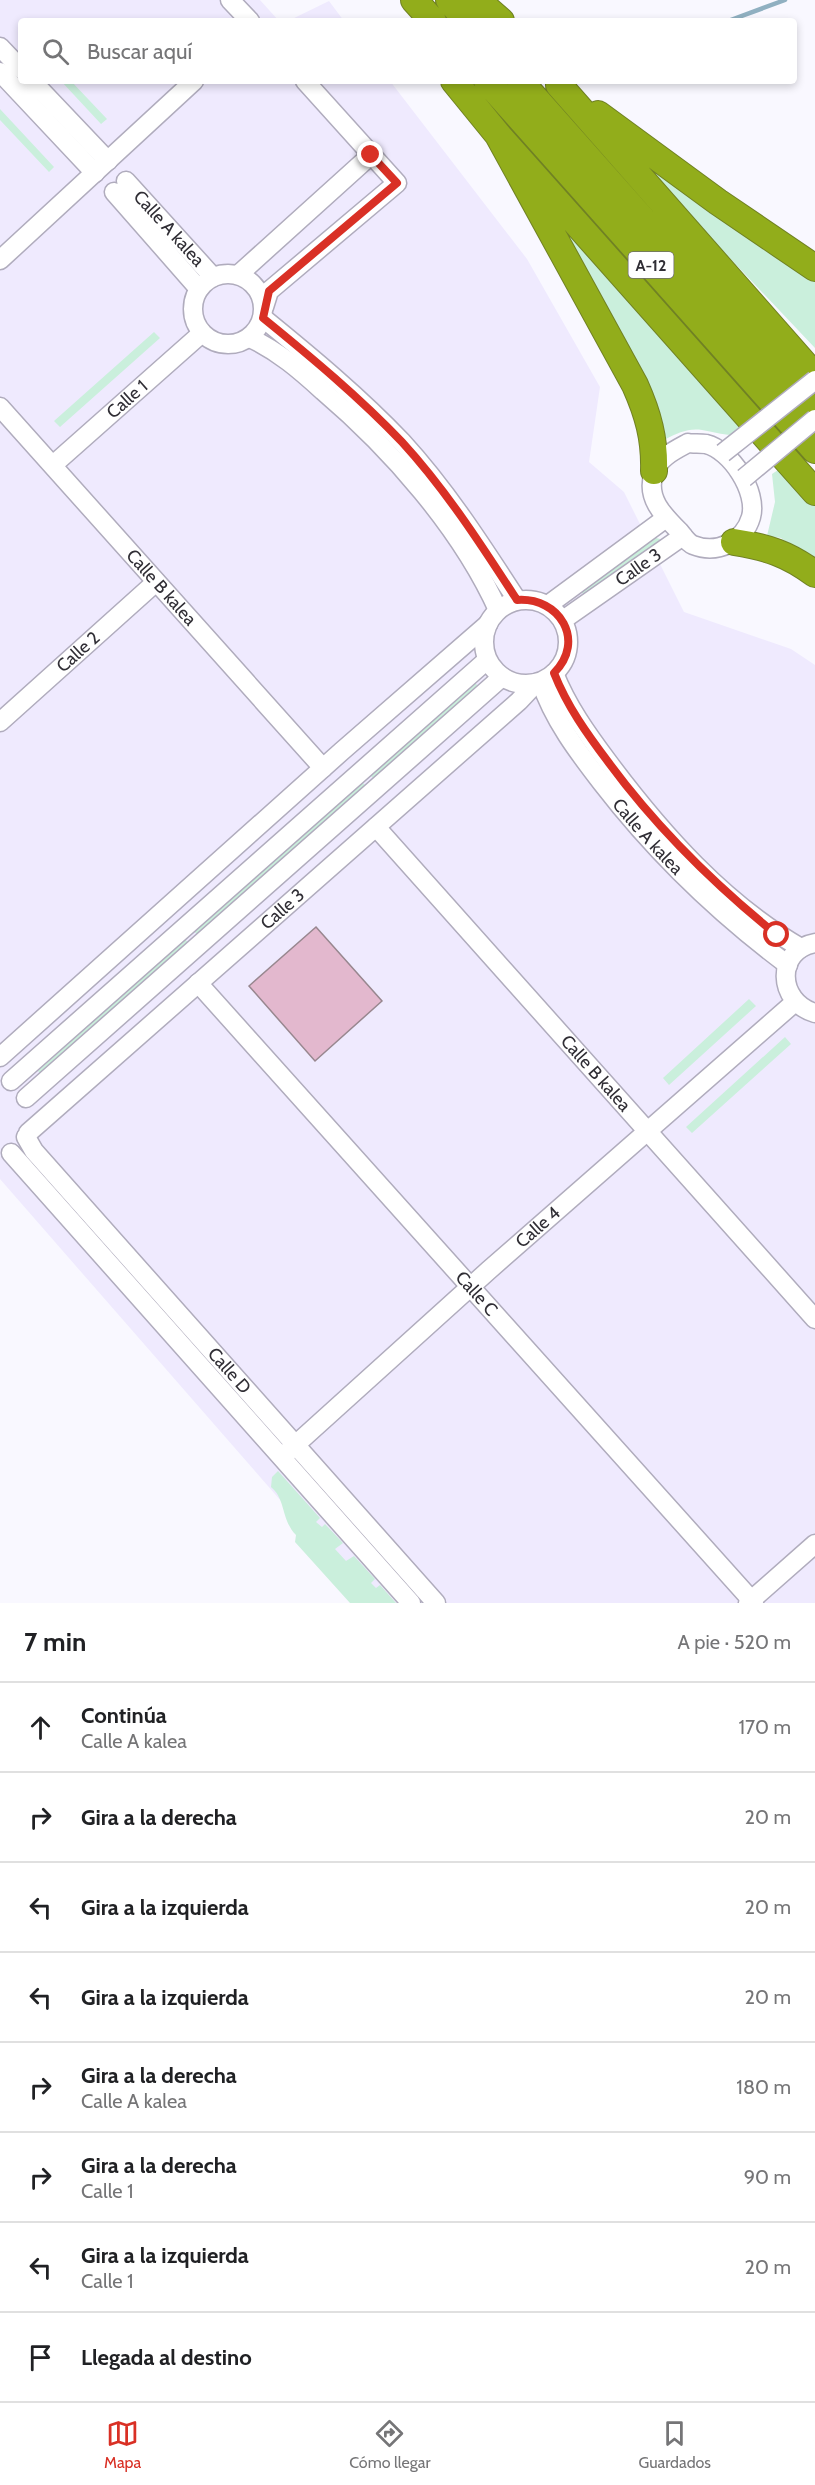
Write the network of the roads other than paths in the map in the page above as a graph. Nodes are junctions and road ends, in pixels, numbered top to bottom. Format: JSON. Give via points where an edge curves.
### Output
{"nodes":[{"id":1,"x":230,"y":0,"type":"edge"},
{"id":2,"x":396,"y":0,"type":"edge"},
{"id":3,"x":414,"y":0,"type":"edge"},
{"id":4,"x":449,"y":0,"type":"edge"},
{"id":5,"x":477,"y":0,"type":"edge"},
{"id":6,"x":247,"y":18,"type":"edge"},
{"id":7,"x":409,"y":18,"type":"edge"},
{"id":8,"x":430,"y":18,"type":"edge"},
{"id":9,"x":464,"y":18,"type":"edge"},
{"id":10,"x":498,"y":18,"type":"edge"},
{"id":11,"x":0,"y":47,"type":"edge"},
{"id":12,"x":18,"y":66,"type":"edge"},
{"id":13,"x":0,"y":72,"type":"edge"},
{"id":14,"x":34,"y":84,"type":"edge"},
{"id":15,"x":191,"y":84,"type":"edge"},
{"id":16,"x":308,"y":84,"type":"edge"},
{"id":17,"x":456,"y":84,"type":"edge"},
{"id":18,"x":490,"y":84,"type":"edge"},
{"id":19,"x":523,"y":84,"type":"edge"},
{"id":20,"x":558,"y":84,"type":"edge"},
{"id":21,"x":558,"y":84,"type":"edge"},
{"id":22,"x":498,"y":135,"type":"junction"},
{"id":23,"x":371,"y":155,"type":"junction"},
{"id":24,"x":102,"y":167,"type":"junction"},
{"id":25,"x":0,"y":260,"type":"edge"},
{"id":26,"x":815,"y":268,"type":"edge"},
{"id":27,"x":238,"y":275,"type":"junction"},
{"id":28,"x":213,"y":277,"type":"junction"},
{"id":29,"x":199,"y":289,"type":"junction"},
{"id":30,"x":263,"y":313,"type":"junction"},
{"id":31,"x":202,"y":333,"type":"junction"},
{"id":32,"x":250,"y":338,"type":"junction"},
{"id":33,"x":815,"y":378,"type":"edge"},
{"id":34,"x":0,"y":407,"type":"edge"},
{"id":35,"x":815,"y":416,"type":"edge"},
{"id":36,"x":815,"y":450,"type":"edge"},
{"id":37,"x":723,"y":453,"type":"junction"},
{"id":38,"x":53,"y":465,"type":"junction"},
{"id":39,"x":654,"y":471,"type":"junction"},
{"id":40,"x":744,"y":478,"type":"junction"},
{"id":41,"x":815,"y":492,"type":"edge"},
{"id":42,"x":666,"y":518,"type":"junction"},
{"id":43,"x":683,"y":536,"type":"junction"},
{"id":44,"x":734,"y":542,"type":"junction"},
{"id":45,"x":815,"y":574,"type":"edge"},
{"id":46,"x":156,"y":582,"type":"junction"},
{"id":47,"x":517,"y":600,"type":"junction"},
{"id":48,"x":548,"y":606,"type":"junction"},
{"id":49,"x":493,"y":617,"type":"junction"},
{"id":50,"x":563,"y":620,"type":"junction"},
{"id":51,"x":487,"y":660,"type":"junction"},
{"id":52,"x":502,"y":677,"type":"junction"},
{"id":53,"x":544,"y":680,"type":"junction"},
{"id":54,"x":0,"y":722,"type":"edge"},
{"id":55,"x":323,"y":768,"type":"junction"},
{"id":56,"x":376,"y":827,"type":"junction"},
{"id":57,"x":808,"y":946,"type":"edge"},
{"id":58,"x":788,"y":965,"type":"junction"},
{"id":59,"x":198,"y":983,"type":"junction"},
{"id":60,"x":795,"y":1002,"type":"junction"},
{"id":61,"x":815,"y":1012,"type":"edge"},
{"id":62,"x":0,"y":1057,"type":"edge"},
{"id":63,"x":5,"y":1079,"type":"edge"},
{"id":64,"x":26,"y":1098,"type":"junction"},
{"id":65,"x":648,"y":1131,"type":"junction"},
{"id":66,"x":27,"y":1135,"type":"junction"},
{"id":67,"x":6,"y":1156,"type":"edge"},
{"id":68,"x":470,"y":1287,"type":"junction"},
{"id":69,"x":815,"y":1319,"type":"edge"},
{"id":70,"x":289,"y":1451,"type":"junction"},
{"id":71,"x":815,"y":1544,"type":"edge"},
{"id":72,"x":751,"y":1602,"type":"edge"},
{"id":73,"x":411,"y":1603,"type":"edge"},
{"id":74,"x":436,"y":1603,"type":"edge"}],
"edges":[{"from":1,"to":6,"type":"street"},
{"from":2,"to":7,"type":"highway"},
{"from":3,"to":8,"type":"highway"},
{"from":4,"to":9,"type":"highway"},
{"from":5,"to":10,"type":"highway"},
{"from":11,"to":12,"type":"street"},
{"from":13,"to":24,"type":"street"},
{"from":14,"to":24,"type":"street"},
{"from":15,"to":24,"type":"street"},
{"from":16,"to":23,"type":"street"},
{"from":17,"to":22,"type":"highway"},
{"from":18,"to":36,"type":"highway","number":"A-12"},
{"from":19,"to":35,"type":"highway","number":"A-12"},
{"from":20,"to":26,"type":"highway"},
{"from":21,"to":33,"type":"highway"},
{"from":22,"to":39,"type":"highway","via":[[648,414]]},
{"from":22,"to":41,"type":"highway"},
{"from":23,"to":27,"type":"street"},
{"from":23,"to":30,"type":"street","via":[[397,183],[269,291]]},
{"from":24,"to":25,"type":"street"},
{"from":27,"to":28,"type":"street"},
{"from":27,"to":30,"type":"street","via":[[256,287]]},
{"from":28,"to":29,"type":"street"},
{"from":28,"to":29,"type":"street","name":"Calle A kalea","via":[[120,187]]},
{"from":29,"to":31,"type":"street","via":[[193,312]]},
{"from":30,"to":32,"type":"street"},
{"from":30,"to":47,"type":"street","via":[[346,386],[403,444],[469,526]]},
{"from":31,"to":32,"type":"street","via":[[210,340],[230,345]]},
{"from":31,"to":38,"type":"street","name":"Calle 1"},
{"from":32,"to":49,"type":"street","via":[[272,348],[299,370],[391,455],[445,522],[486,584]]},
{"from":33,"to":37,"type":"street","bridge":true},
{"from":34,"to":38,"type":"street","name":"Calle B kalea"},
{"from":35,"to":40,"type":"street","bridge":true},
{"from":37,"to":39,"type":"street","via":[[707,444],[687,444],[668,454]]},
{"from":37,"to":40,"type":"street"},
{"from":38,"to":46,"type":"street","name":"Calle B kalea"},
{"from":39,"to":42,"type":"street","via":[[652,493]]},
{"from":40,"to":44,"type":"street","via":[[752,496],[752,512],[747,529]]},
{"from":42,"to":43,"type":"street"},
{"from":42,"to":48,"type":"street","name":"Calle 3"},
{"from":43,"to":44,"type":"street","via":[[691,545],[708,549]]},
{"from":43,"to":50,"type":"street","name":"Calle 3"},
{"from":44,"to":45,"type":"highway","via":[[766,547]]},
{"from":46,"to":54,"type":"street","name":"Calle 2"},
{"from":46,"to":55,"type":"street","name":"Calle B kalea"},
{"from":47,"to":48,"type":"street","via":[[538,601]]},
{"from":47,"to":49,"type":"street"},
{"from":48,"to":50,"type":"street"},
{"from":49,"to":51,"type":"street","via":[[484,636]]},
{"from":49,"to":55,"type":"street"},
{"from":50,"to":53,"type":"street","via":[[569,644],[566,656]]},
{"from":51,"to":52,"type":"street"},
{"from":51,"to":63,"type":"street"},
{"from":52,"to":53,"type":"street","via":[[524,685]]},
{"from":52,"to":64,"type":"street","name":"Calle 3"},
{"from":53,"to":56,"type":"street","name":"Calle 3"},
{"from":53,"to":57,"type":"street","name":"Calle A kalea","via":[[560,688],[584,729],[636,799],[699,868],[777,935]]},
{"from":53,"to":58,"type":"street","name":"Calle A kalea","via":[[548,704],[625,814],[708,900]]},
{"from":55,"to":62,"type":"street"},
{"from":56,"to":59,"type":"street","name":"Calle 3"},
{"from":56,"to":65,"type":"street","name":"Calle B kalea"},
{"from":57,"to":58,"type":"street"},
{"from":58,"to":60,"type":"street","via":[[786,984]]},
{"from":59,"to":66,"type":"street","name":"Calle 3"},
{"from":59,"to":68,"type":"street","name":"Calle C"},
{"from":60,"to":61,"type":"street"},
{"from":60,"to":65,"type":"street","name":"Calle 4"},
{"from":63,"to":64,"type":"street"},
{"from":64,"to":66,"type":"street","via":[[30,1109]]},
{"from":65,"to":68,"type":"street","name":"Calle 4"},
{"from":65,"to":69,"type":"street","name":"Calle B kalea"},
{"from":66,"to":67,"type":"street","name":"Calle 3"},
{"from":66,"to":70,"type":"street","name":"Calle D","via":[[39,1156]]},
{"from":67,"to":70,"type":"street","name":"Calle D"},
{"from":68,"to":70,"type":"street","name":"Calle 4"},
{"from":68,"to":72,"type":"street","name":"Calle C"},
{"from":70,"to":73,"type":"street","name":"Calle D"},
{"from":70,"to":74,"type":"street","name":"Calle D"},
{"from":71,"to":72,"type":"street"}]}
